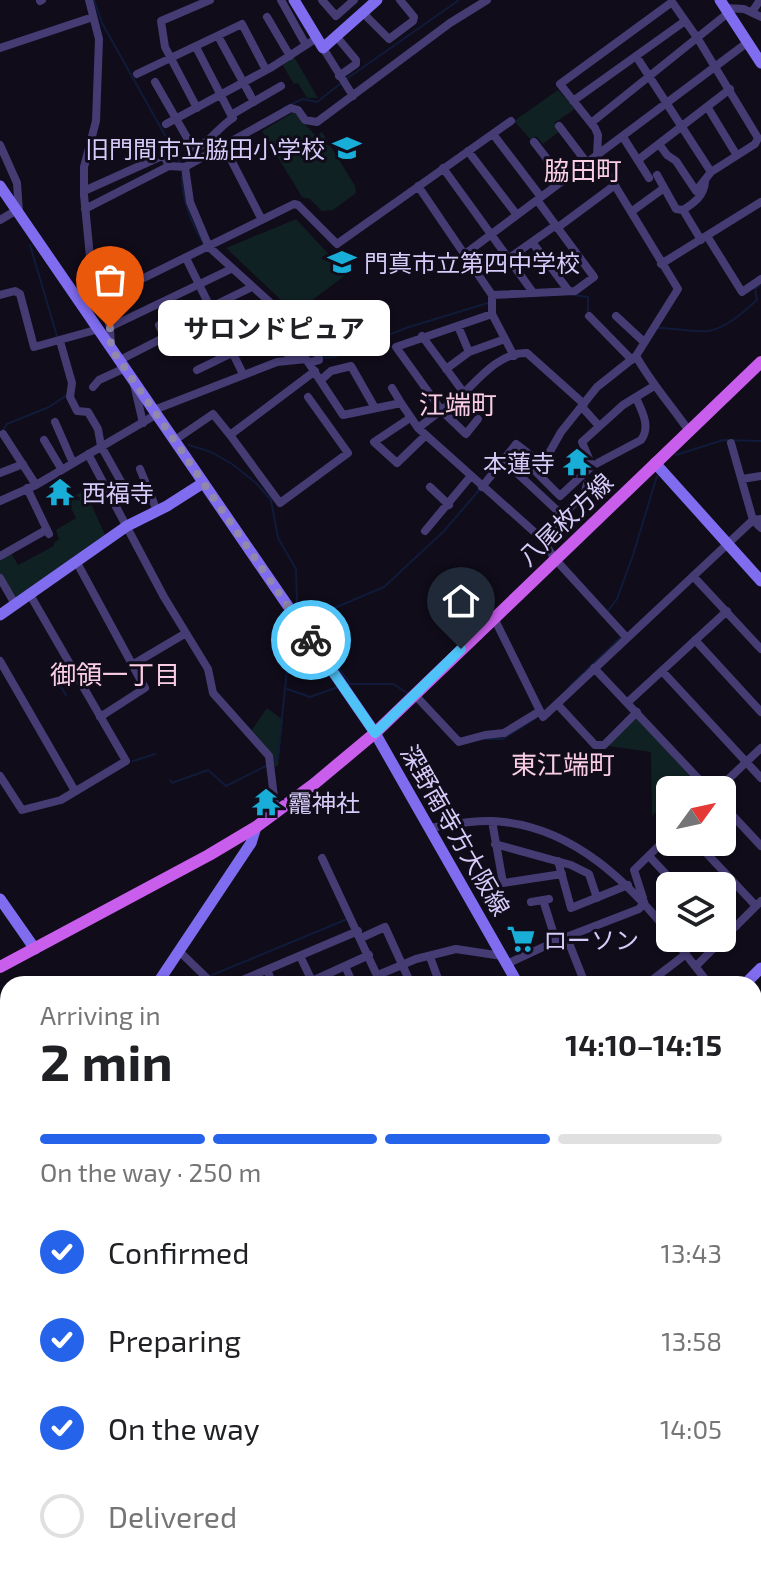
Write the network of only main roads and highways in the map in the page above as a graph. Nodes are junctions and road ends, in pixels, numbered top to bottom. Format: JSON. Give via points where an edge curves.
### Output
{"nodes":[{"id":1,"x":761,"y":362,"type":"edge"},
{"id":2,"x":0,"y":967,"type":"edge"}],
"edges":[{"from":1,"to":2,"type":"main road","name":"八尾枚方線","via":[[375,733],[276,813]]}]}
